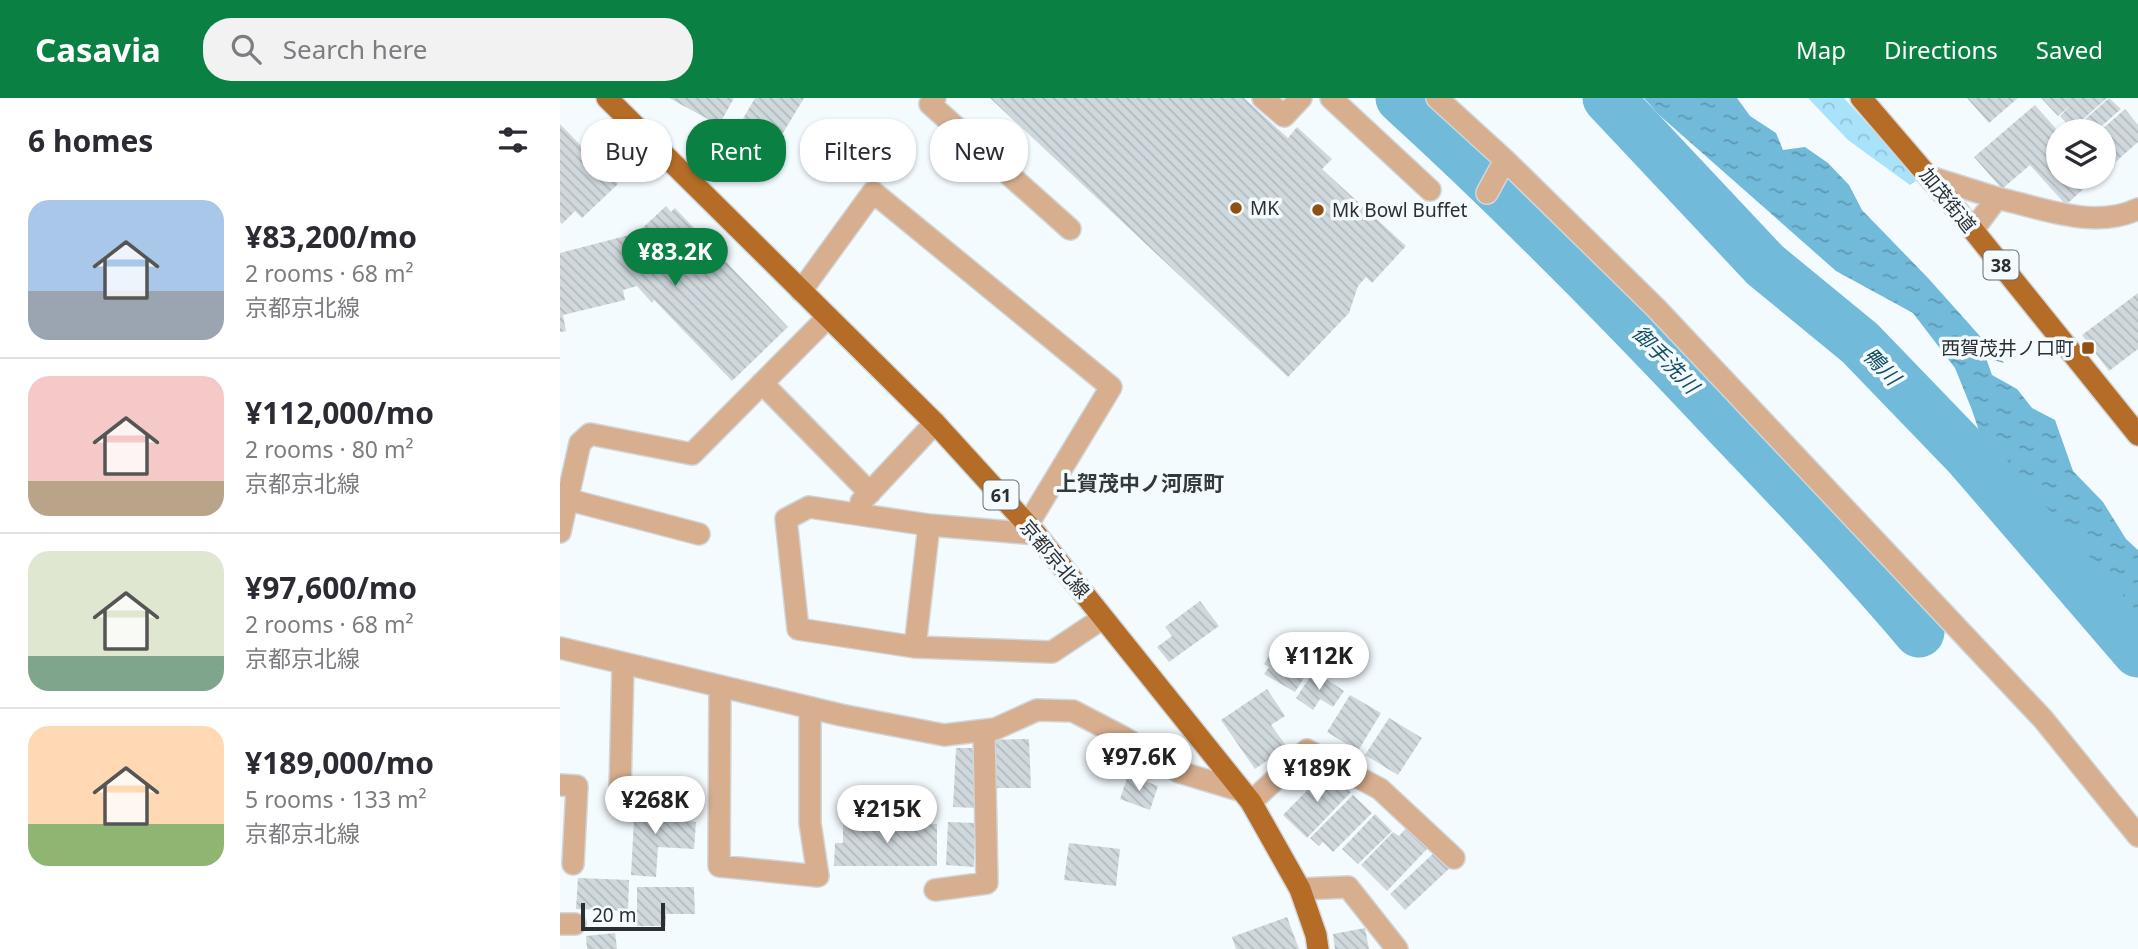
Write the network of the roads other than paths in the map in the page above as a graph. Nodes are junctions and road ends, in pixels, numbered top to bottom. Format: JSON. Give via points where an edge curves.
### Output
{"nodes":[{"id":1,"x":607,"y":98,"type":"edge"},
{"id":2,"x":934,"y":98,"type":"edge"},
{"id":3,"x":1263,"y":98,"type":"edge"},
{"id":4,"x":1301,"y":98,"type":"edge"},
{"id":5,"x":1331,"y":98,"type":"edge"},
{"id":6,"x":1437,"y":98,"type":"edge"},
{"id":7,"x":1861,"y":98,"type":"edge"},
{"id":8,"x":1505,"y":160,"type":"junction"},
{"id":9,"x":1930,"y":177,"type":"junction"},
{"id":10,"x":1430,"y":190,"type":"dead end"},
{"id":11,"x":1487,"y":193,"type":"dead end"},
{"id":12,"x":1997,"y":198,"type":"junction"},
{"id":13,"x":2138,"y":209,"type":"edge"},
{"id":14,"x":1070,"y":229,"type":"dead end"},
{"id":15,"x":1973,"y":230,"type":"junction"},
{"id":16,"x":801,"y":291,"type":"junction"},
{"id":17,"x":828,"y":317,"type":"junction"},
{"id":18,"x":762,"y":383,"type":"junction"},
{"id":19,"x":935,"y":424,"type":"junction"},
{"id":20,"x":2138,"y":435,"type":"edge"},
{"id":21,"x":870,"y":493,"type":"junction"},
{"id":22,"x":566,"y":499,"type":"junction"},
{"id":23,"x":850,"y":513,"type":"junction"},
{"id":24,"x":929,"y":525,"type":"junction"},
{"id":25,"x":1032,"y":529,"type":"junction"},
{"id":26,"x":560,"y":532,"type":"edge"},
{"id":27,"x":699,"y":534,"type":"dead end"},
{"id":28,"x":1104,"y":618,"type":"junction"},
{"id":29,"x":915,"y":647,"type":"junction"},
{"id":30,"x":560,"y":648,"type":"edge"},
{"id":31,"x":623,"y":663,"type":"junction"},
{"id":32,"x":720,"y":686,"type":"junction"},
{"id":33,"x":810,"y":708,"type":"junction"},
{"id":34,"x":984,"y":731,"type":"junction"},
{"id":35,"x":560,"y":785,"type":"edge"},
{"id":36,"x":621,"y":791,"type":"dead end"},
{"id":37,"x":1246,"y":796,"type":"junction"},
{"id":38,"x":2138,"y":836,"type":"edge"},
{"id":39,"x":1454,"y":858,"type":"dead end"},
{"id":40,"x":573,"y":864,"type":"dead end"},
{"id":41,"x":1300,"y":889,"type":"junction"},
{"id":42,"x":935,"y":890,"type":"dead end"},
{"id":43,"x":1318,"y":949,"type":"edge"},
{"id":44,"x":1397,"y":949,"type":"edge"}],
"edges":[{"from":1,"to":16,"type":"main road","name":"京都京北線","number":"61"},
{"from":2,"to":14,"type":"street","via":[[930,104]]},
{"from":3,"to":4,"type":"street","via":[[1284,116]]},
{"from":5,"to":10,"type":"street"},
{"from":6,"to":8,"type":"street"},
{"from":7,"to":9,"type":"main road","name":"加茂街道","number":"38"},
{"from":8,"to":11,"type":"street"},
{"from":8,"to":38,"type":"street","via":[[1656,308],[2043,719]]},
{"from":9,"to":12,"type":"street"},
{"from":9,"to":15,"type":"main road","name":"加茂街道","number":"38"},
{"from":12,"to":13,"type":"street","via":[[2091,219]]},
{"from":12,"to":15,"type":"street"},
{"from":15,"to":20,"type":"main road","name":"加茂街道","number":"38"},
{"from":16,"to":17,"type":"main road","name":"京都京北線","number":"61"},
{"from":16,"to":25,"type":"street","via":[[873,192],[1111,387]]},
{"from":17,"to":18,"type":"street"},
{"from":17,"to":19,"type":"main road","name":"京都京北線","number":"61"},
{"from":18,"to":21,"type":"street"},
{"from":18,"to":22,"type":"street","via":[[692,454],[590,434],[579,443]]},
{"from":19,"to":21,"type":"street"},
{"from":19,"to":25,"type":"main road","name":"京都京北線","number":"61"},
{"from":21,"to":23,"type":"street"},
{"from":22,"to":26,"type":"street"},
{"from":22,"to":27,"type":"street"},
{"from":23,"to":24,"type":"street"},
{"from":23,"to":29,"type":"street","via":[[809,507],[786,519],[798,629]]},
{"from":24,"to":25,"type":"street"},
{"from":24,"to":29,"type":"street"},
{"from":25,"to":28,"type":"main road","name":"京都京北線","number":"61"},
{"from":28,"to":29,"type":"street","via":[[1052,652]]},
{"from":28,"to":37,"type":"main road","name":"京都京北線","number":"61"},
{"from":30,"to":31,"type":"street"},
{"from":31,"to":32,"type":"street"},
{"from":31,"to":36,"type":"street"},
{"from":32,"to":33,"type":"street"},
{"from":32,"to":33,"type":"street","via":[[719,866],[818,876],[810,823]]},
{"from":33,"to":34,"type":"street","via":[[944,735]]},
{"from":34,"to":37,"type":"street","via":[[1037,710],[1073,711],[1179,772]]},
{"from":34,"to":42,"type":"street","via":[[987,883]]},
{"from":35,"to":40,"type":"street","via":[[577,786]]},
{"from":37,"to":39,"type":"street","via":[[1307,750],[1380,789]]},
{"from":37,"to":41,"type":"main road","name":"京都京北線","number":"61"},
{"from":41,"to":43,"type":"main road","name":"京都京北線","number":"61"},
{"from":41,"to":44,"type":"street","via":[[1348,887]]}]}
